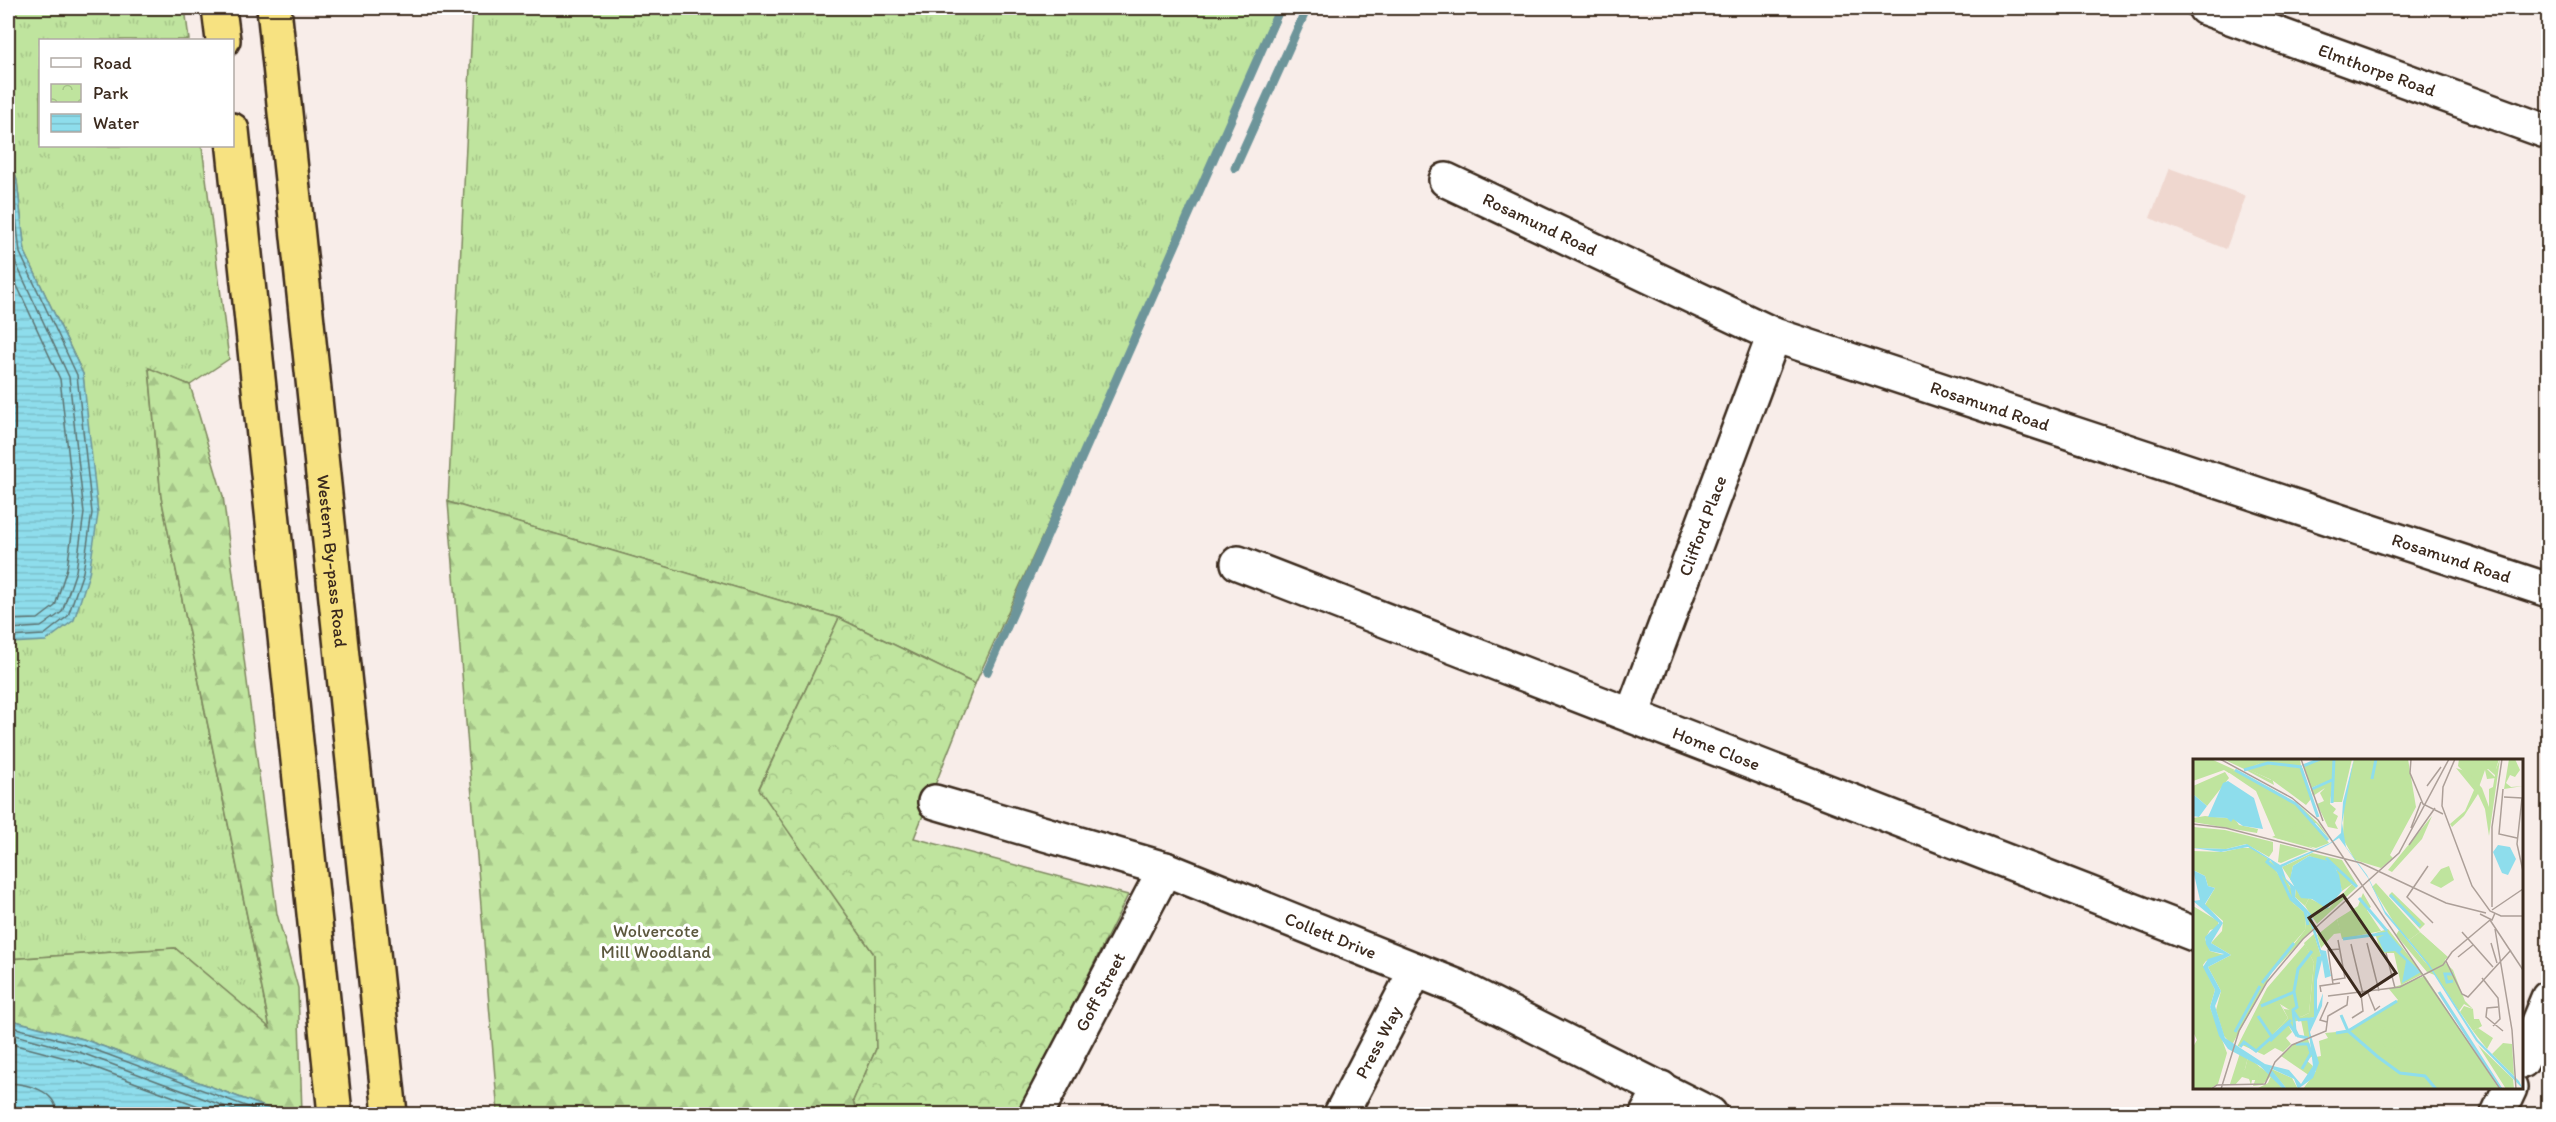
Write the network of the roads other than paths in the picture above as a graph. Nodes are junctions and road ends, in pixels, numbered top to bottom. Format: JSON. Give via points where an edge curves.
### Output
{"nodes":[{"id":1,"x":219,"y":8,"type":"edge"},
{"id":2,"x":274,"y":8,"type":"edge"},
{"id":3,"x":2205,"y":8,"type":"edge"},
{"id":4,"x":223,"y":39,"type":"edge"},
{"id":5,"x":2548,"y":132,"type":"edge"},
{"id":6,"x":234,"y":147,"type":"edge"},
{"id":7,"x":1446,"y":180,"type":"dead end"},
{"id":8,"x":1774,"y":335,"type":"junction"},
{"id":9,"x":1238,"y":563,"type":"dead end"},
{"id":10,"x":2548,"y":590,"type":"edge"},
{"id":11,"x":1632,"y":715,"type":"junction"},
{"id":12,"x":935,"y":802,"type":"dead end"},
{"id":13,"x":1165,"y":869,"type":"junction"},
{"id":14,"x":2193,"y":934,"type":"edge"},
{"id":15,"x":1416,"y":970,"type":"junction"},
{"id":16,"x":2548,"y":998,"type":"edge"},
{"id":17,"x":2523,"y":1059,"type":"edge"},
{"id":18,"x":1654,"y":1101,"type":"edge"},
{"id":19,"x":335,"y":1114,"type":"edge"},
{"id":20,"x":390,"y":1114,"type":"edge"},
{"id":21,"x":1036,"y":1114,"type":"edge"},
{"id":22,"x":1341,"y":1114,"type":"edge"},
{"id":23,"x":1710,"y":1114,"type":"edge"}],
"edges":[{"from":1,"to":4,"type":"highway"},
{"from":2,"to":20,"type":"highway","name":"Western By-pass Road"},
{"from":3,"to":5,"type":"street","name":"Elmthorpe Road"},
{"from":6,"to":19,"type":"highway"},
{"from":7,"to":8,"type":"street","name":"Rosamund Road"},
{"from":8,"to":10,"type":"street","name":"Rosamund Road"},
{"from":8,"to":11,"type":"street","name":"Clifford Place"},
{"from":9,"to":11,"type":"street","name":"Home Close"},
{"from":11,"to":14,"type":"street","name":"Home Close"},
{"from":12,"to":13,"type":"street","name":"Collett Drive"},
{"from":13,"to":15,"type":"street","name":"Collett Drive"},
{"from":13,"to":21,"type":"street","name":"Goff Street"},
{"from":15,"to":18,"type":"street","name":"Collett Drive","via":[[1456,986]]},
{"from":15,"to":22,"type":"street","name":"Press Way"},
{"from":16,"to":17,"type":"street"},
{"from":18,"to":23,"type":"street","name":"Collett Drive"}]}
